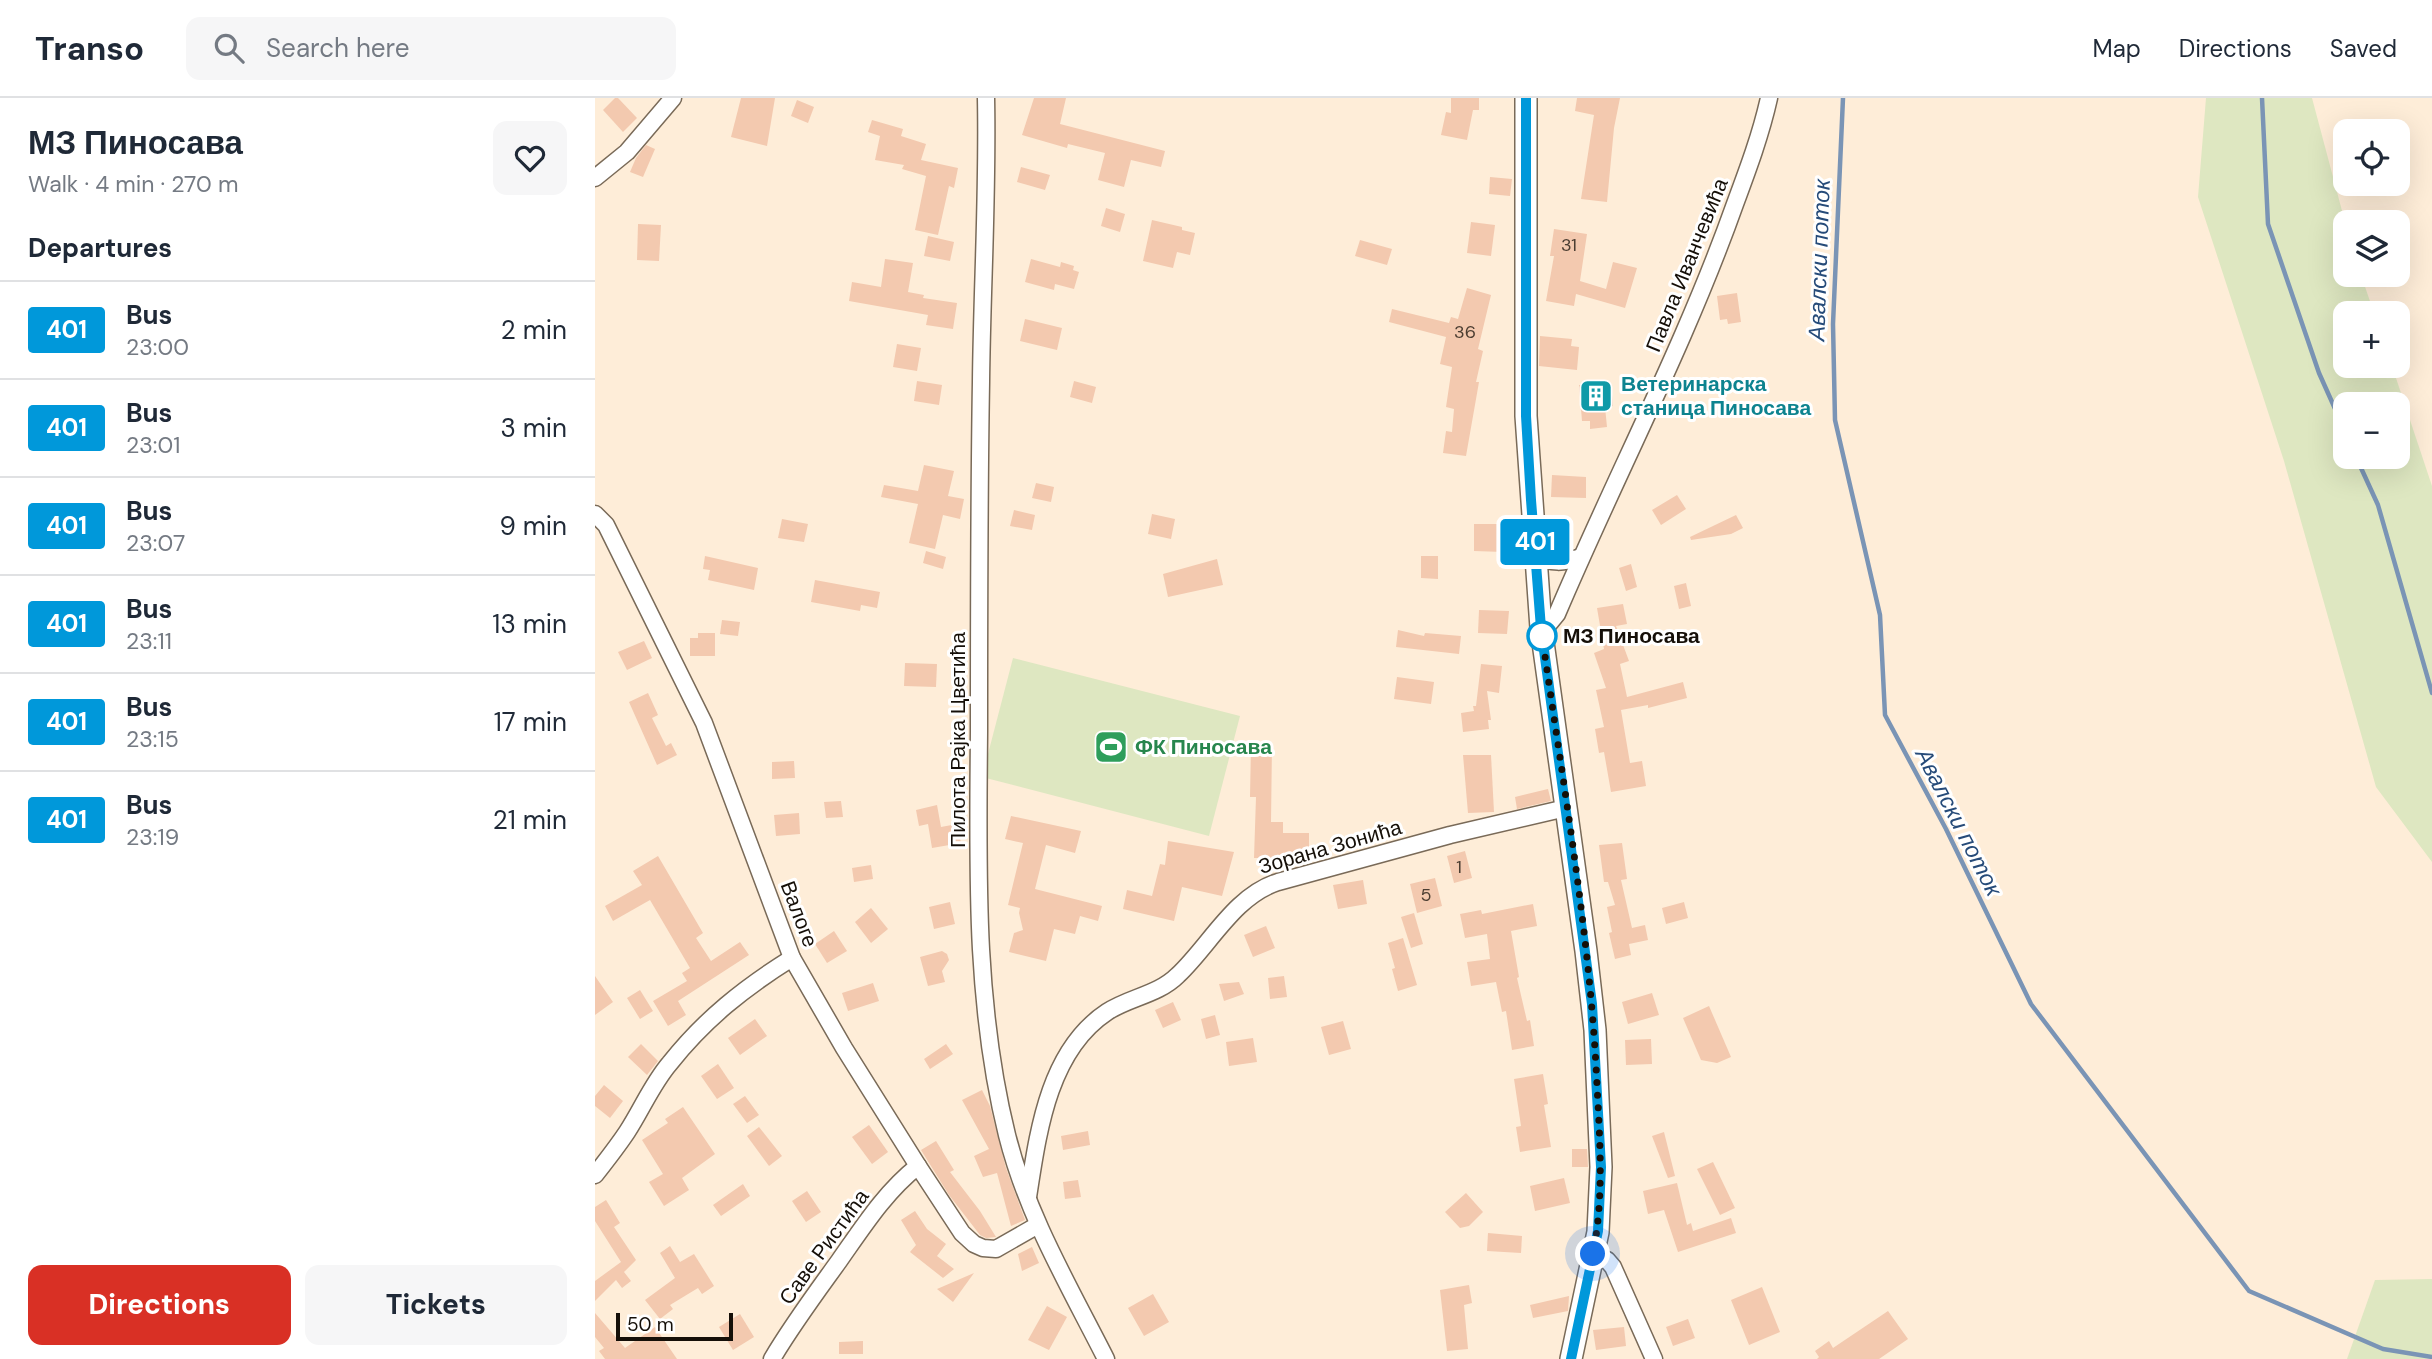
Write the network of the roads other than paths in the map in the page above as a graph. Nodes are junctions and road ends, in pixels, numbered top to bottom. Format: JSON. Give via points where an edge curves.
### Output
{"nodes":[{"id":1,"x":673,"y":98,"type":"edge"},
{"id":2,"x":986,"y":98,"type":"edge"},
{"id":3,"x":1526,"y":98,"type":"edge"},
{"id":4,"x":1769,"y":98,"type":"edge"},
{"id":5,"x":595,"y":178,"type":"edge"},
{"id":6,"x":595,"y":514,"type":"edge"},
{"id":7,"x":1535,"y":555,"type":"junction"},
{"id":8,"x":1581,"y":557,"type":"junction"},
{"id":9,"x":1541,"y":628,"type":"junction"},
{"id":10,"x":1566,"y":808,"type":"junction"},
{"id":11,"x":792,"y":958,"type":"junction"},
{"id":12,"x":1040,"y":1121,"type":"junction"},
{"id":13,"x":1008,"y":1139,"type":"junction"},
{"id":14,"x":918,"y":1166,"type":"junction"},
{"id":15,"x":595,"y":1175,"type":"edge"},
{"id":16,"x":1028,"y":1200,"type":"junction"},
{"id":17,"x":1038,"y":1225,"type":"junction"},
{"id":18,"x":1593,"y":1254,"type":"junction"},
{"id":19,"x":772,"y":1359,"type":"edge"},
{"id":20,"x":1106,"y":1359,"type":"edge"},
{"id":21,"x":1571,"y":1359,"type":"edge"},
{"id":22,"x":1654,"y":1359,"type":"edge"}],
"edges":[{"from":1,"to":5,"type":"street","via":[[627,152]]},
{"from":2,"to":13,"type":"street","name":"Пилота Рајка Цветића","via":[[980,962],[993,1072]]},
{"from":3,"to":7,"type":"street","via":[[1526,416]]},
{"from":4,"to":8,"type":"street","name":"Павла Иванчевића","via":[[1709,278]]},
{"from":6,"to":11,"type":"street","name":"Валоге","via":[[704,723]]},
{"from":7,"to":8,"type":"street","via":[[1556,562]]},
{"from":7,"to":9,"type":"street"},
{"from":8,"to":9,"type":"street","name":"Павла Иванчевића","via":[[1553,621]]},
{"from":9,"to":10,"type":"street"},
{"from":10,"to":12,"type":"street","name":"Зорана Зонића","via":[[1450,835],[1255,891],[1168,984],[1108,1011],[1090,1026],[1061,1069]]},
{"from":10,"to":18,"type":"street","via":[[1595,1030],[1601,1194]]},
{"from":11,"to":14,"type":"street","name":"Валоге"},
{"from":11,"to":15,"type":"street","via":[[722,1006],[697,1032],[669,1065]]},
{"from":12,"to":13,"type":"street"},
{"from":12,"to":16,"type":"street","name":"Зорана Зонића"},
{"from":13,"to":16,"type":"street","name":"Пилота Рајка Цветића"},
{"from":14,"to":17,"type":"street","name":"Валоге","via":[[974,1244],[996,1249]]},
{"from":14,"to":19,"type":"street","name":"Саве Ристића","via":[[881,1201]]},
{"from":16,"to":17,"type":"street","name":"Пилота Рајка Цветића"},
{"from":17,"to":20,"type":"street","name":"Пилота Рајка Цветића"},
{"from":18,"to":21,"type":"street"},
{"from":18,"to":22,"type":"street","via":[[1613,1267]]}]}
